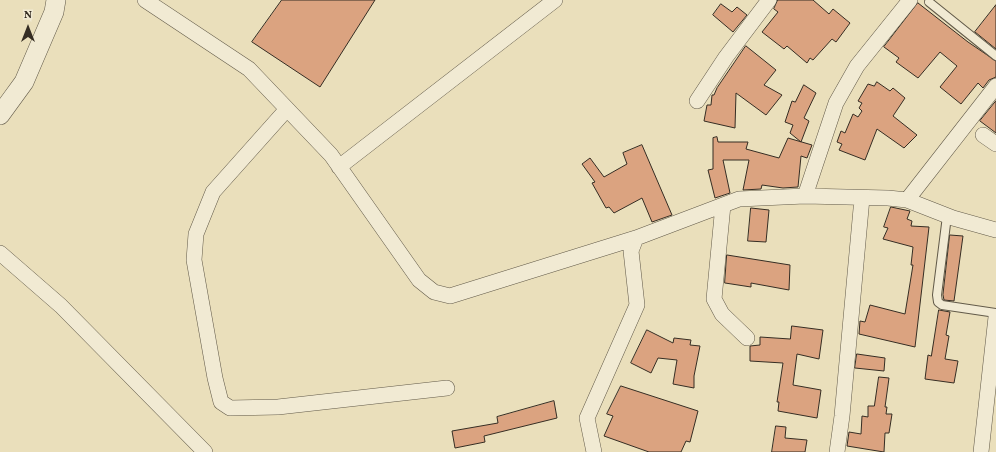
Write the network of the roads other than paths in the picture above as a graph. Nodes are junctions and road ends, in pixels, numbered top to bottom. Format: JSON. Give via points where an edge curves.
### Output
{"nodes":[{"id":1,"x":56,"y":0,"type":"edge"},
{"id":2,"x":145,"y":0,"type":"edge"},
{"id":3,"x":555,"y":0,"type":"edge"},
{"id":4,"x":769,"y":0,"type":"edge"},
{"id":5,"x":910,"y":0,"type":"edge"},
{"id":6,"x":929,"y":2,"type":"dead end"},
{"id":7,"x":996,"y":56,"type":"edge"},
{"id":8,"x":996,"y":86,"type":"edge"},
{"id":9,"x":697,"y":101,"type":"dead end"},
{"id":10,"x":287,"y":109,"type":"junction"},
{"id":11,"x":0,"y":115,"type":"edge"},
{"id":12,"x":983,"y":135,"type":"dead end"},
{"id":13,"x":996,"y":144,"type":"edge"},
{"id":14,"x":339,"y":167,"type":"junction"},
{"id":15,"x":805,"y":196,"type":"junction"},
{"id":16,"x":862,"y":198,"type":"junction"},
{"id":17,"x":907,"y":200,"type":"junction"},
{"id":18,"x":723,"y":205,"type":"junction"},
{"id":19,"x":947,"y":216,"type":"junction"},
{"id":20,"x":996,"y":230,"type":"edge"},
{"id":21,"x":636,"y":238,"type":"junction"},
{"id":22,"x":0,"y":254,"type":"edge"},
{"id":23,"x":996,"y":313,"type":"edge"},
{"id":24,"x":996,"y":317,"type":"edge"},
{"id":25,"x":747,"y":338,"type":"dead end"},
{"id":26,"x":447,"y":388,"type":"dead end"},
{"id":27,"x":205,"y":452,"type":"edge"},
{"id":28,"x":594,"y":452,"type":"edge"},
{"id":29,"x":837,"y":452,"type":"edge"},
{"id":30,"x":982,"y":452,"type":"edge"}],
"edges":[{"from":1,"to":11,"type":"street","via":[[54,12],[24,82]]},
{"from":2,"to":10,"type":"street","via":[[249,69]]},
{"from":3,"to":14,"type":"street"},
{"from":4,"to":9,"type":"street"},
{"from":5,"to":15,"type":"street","via":[[857,66],[836,102]]},
{"from":6,"to":7,"type":"lane"},
{"from":8,"to":17,"type":"street"},
{"from":10,"to":14,"type":"street","via":[[331,155]]},
{"from":10,"to":26,"type":"street","via":[[213,192],[196,234],[194,260],[221,402],[230,408],[278,407]]},
{"from":12,"to":13,"type":"street"},
{"from":14,"to":21,"type":"street","via":[[419,280],[434,292],[450,296]]},
{"from":15,"to":16,"type":"street"},
{"from":15,"to":18,"type":"street","via":[[738,199]]},
{"from":16,"to":17,"type":"street"},
{"from":16,"to":29,"type":"street"},
{"from":17,"to":19,"type":"street"},
{"from":18,"to":21,"type":"street"},
{"from":18,"to":25,"type":"street","via":[[714,300],[722,314]]},
{"from":19,"to":20,"type":"street"},
{"from":19,"to":23,"type":"lane","via":[[938,302],[942,305]]},
{"from":21,"to":28,"type":"street","via":[[631,251],[637,305],[587,418]]},
{"from":22,"to":27,"type":"street","via":[[61,306]]},
{"from":24,"to":30,"type":"street"}]}
